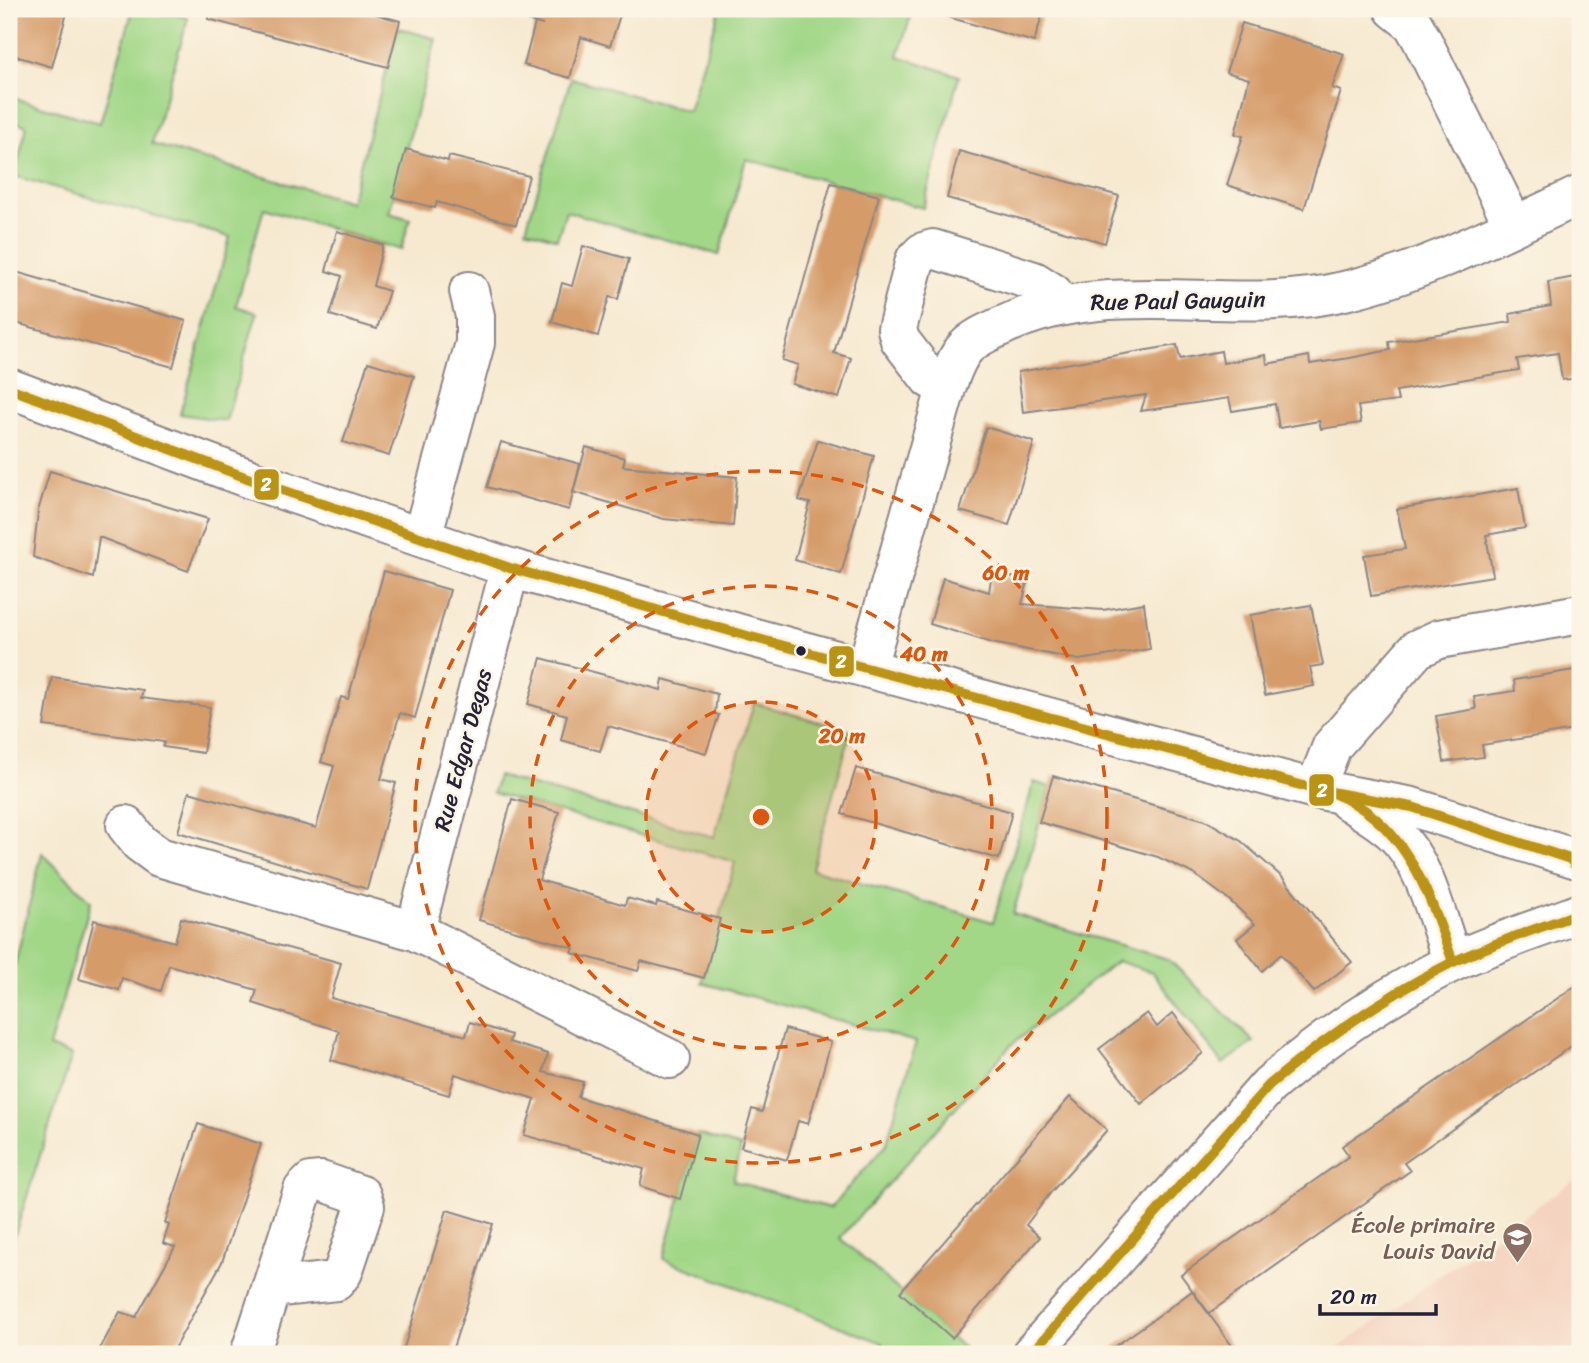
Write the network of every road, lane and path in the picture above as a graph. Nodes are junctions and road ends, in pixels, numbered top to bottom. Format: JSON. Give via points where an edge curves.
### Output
{"nodes":[{"id":1,"x":1394,"y":9,"type":"edge"},
{"id":2,"x":1580,"y":195,"type":"edge"},
{"id":3,"x":1513,"y":224,"type":"junction"},
{"id":4,"x":469,"y":290,"type":"dead end"},
{"id":5,"x":1057,"y":307,"type":"junction"},
{"id":6,"x":947,"y":385,"type":"junction"},
{"id":7,"x":9,"y":387,"type":"edge"},
{"id":8,"x":422,"y":537,"type":"junction"},
{"id":9,"x":510,"y":568,"type":"junction"},
{"id":10,"x":1580,"y":614,"type":"edge"},
{"id":11,"x":867,"y":667,"type":"junction"},
{"id":12,"x":1326,"y":792,"type":"junction"},
{"id":13,"x":126,"y":825,"type":"dead end"},
{"id":14,"x":1527,"y":843,"type":"junction"},
{"id":15,"x":1577,"y":864,"type":"edge"},
{"id":16,"x":1431,"y":901,"type":"junction"},
{"id":17,"x":1580,"y":912,"type":"edge"},
{"id":18,"x":415,"y":931,"type":"junction"},
{"id":19,"x":1453,"y":962,"type":"junction"},
{"id":20,"x":670,"y":1059,"type":"dead end"},
{"id":21,"x":271,"y":1288,"type":"dead end"},
{"id":22,"x":250,"y":1354,"type":"edge"},
{"id":23,"x":1031,"y":1354,"type":"edge"}],
"edges":[{"from":1,"to":3,"type":"street","via":[[1413,24],[1421,38]]},
{"from":2,"to":3,"type":"street","name":"Rue Paul Gauguin"},
{"from":3,"to":5,"type":"street","name":"Rue Paul Gauguin","via":[[1408,271],[1341,292],[1269,300],[1125,299]]},
{"from":4,"to":8,"type":"street","via":[[475,343]]},
{"from":5,"to":6,"type":"street","name":"Rue Paul Gauguin","via":[[975,339],[959,356]]},
{"from":5,"to":6,"type":"street","via":[[1053,293],[1034,282],[933,249],[923,252],[915,260],[897,329],[900,340],[930,379]]},
{"from":6,"to":11,"type":"street","name":"Rue Paul Gauguin"},
{"from":7,"to":8,"type":"street","via":[[250,479]]},
{"from":8,"to":9,"type":"street"},
{"from":9,"to":11,"type":"street"},
{"from":9,"to":18,"type":"street","name":"Rue Edgar Degas"},
{"from":10,"to":12,"type":"street","via":[[1439,639],[1417,649],[1332,746]]},
{"from":11,"to":12,"type":"street"},
{"from":12,"to":14,"type":"street","via":[[1412,807]]},
{"from":12,"to":16,"type":"street","via":[[1394,834],[1419,869]]},
{"from":13,"to":18,"type":"street","via":[[159,858]]},
{"from":14,"to":15,"type":"street"},
{"from":14,"to":16,"type":"street","via":[[1446,843],[1432,860]]},
{"from":16,"to":19,"type":"street"},
{"from":17,"to":19,"type":"street"},
{"from":18,"to":20,"type":"street"},
{"from":19,"to":23,"type":"street","via":[[1357,1016],[1269,1085]]},
{"from":21,"to":22,"type":"street"}]}
